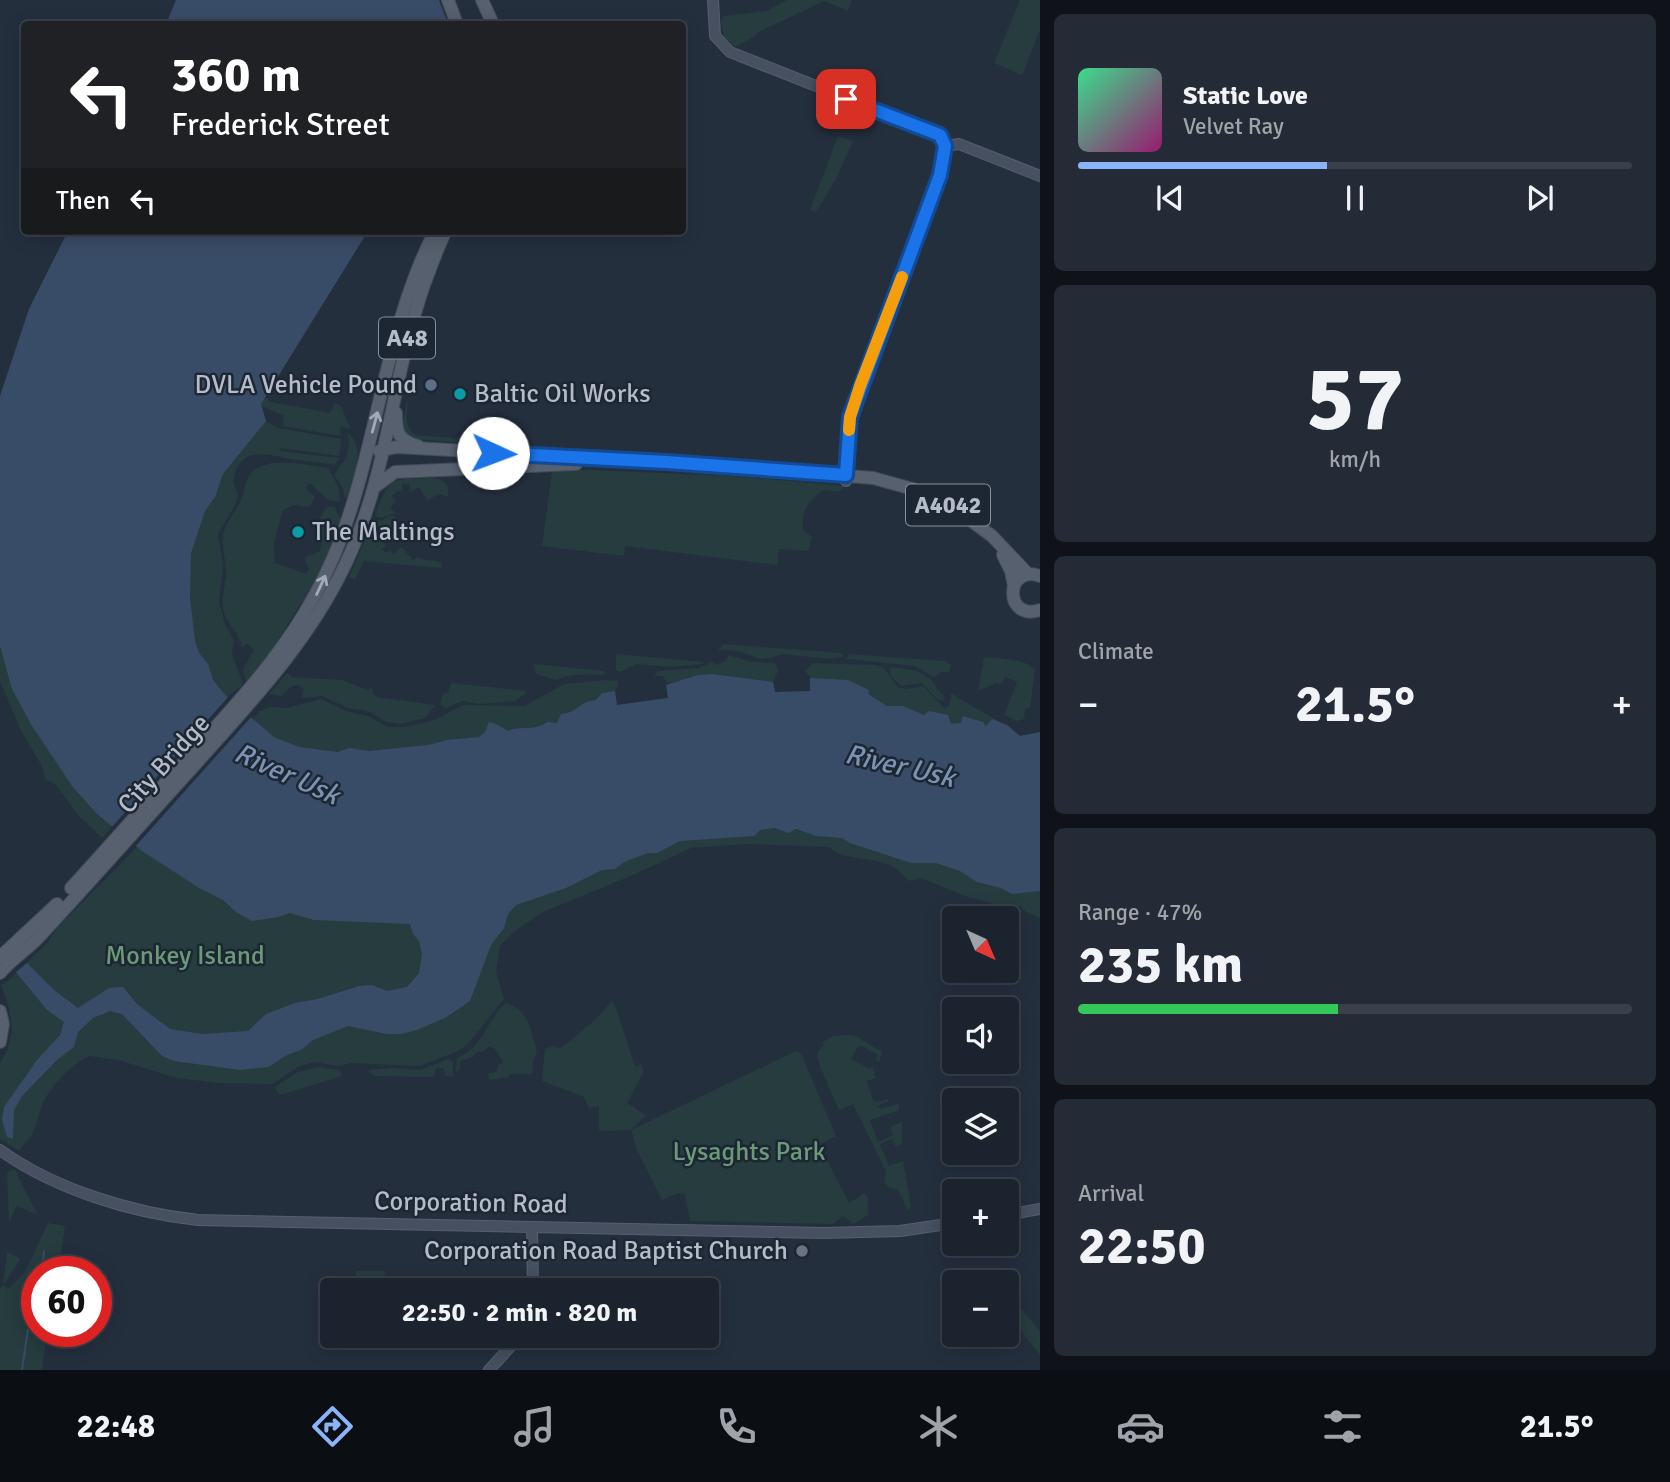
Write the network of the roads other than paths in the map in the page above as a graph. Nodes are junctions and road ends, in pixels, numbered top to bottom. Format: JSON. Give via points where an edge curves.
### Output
{"nodes":[{"id":1,"x":448,"y":0,"type":"edge"},
{"id":2,"x":482,"y":0,"type":"edge"},
{"id":3,"x":713,"y":4,"type":"edge"},
{"id":4,"x":456,"y":21,"type":"edge"},
{"id":5,"x":491,"y":21,"type":"edge"},
{"id":6,"x":945,"y":146,"type":"junction"},
{"id":7,"x":1040,"y":176,"type":"edge"},
{"id":8,"x":433,"y":235,"type":"edge"},
{"id":9,"x":444,"y":235,"type":"edge"},
{"id":10,"x":396,"y":392,"type":"junction"},
{"id":11,"x":378,"y":450,"type":"junction"},
{"id":12,"x":439,"y":451,"type":"junction"},
{"id":13,"x":451,"y":469,"type":"junction"},
{"id":14,"x":846,"y":478,"type":"junction"},
{"id":15,"x":375,"y":486,"type":"junction"},
{"id":16,"x":1035,"y":573,"type":"edge"},
{"id":17,"x":1014,"y":586,"type":"junction"},
{"id":18,"x":1039,"y":610,"type":"edge"},
{"id":19,"x":286,"y":652,"type":"junction"},
{"id":20,"x":1,"y":967,"type":"edge"},
{"id":21,"x":0,"y":1011,"type":"edge"},
{"id":22,"x":0,"y":1042,"type":"edge"},
{"id":23,"x":0,"y":1150,"type":"edge"},
{"id":24,"x":1040,"y":1209,"type":"edge"},
{"id":25,"x":1019,"y":1212,"type":"edge"},
{"id":26,"x":942,"y":1225,"type":"edge"},
{"id":27,"x":532,"y":1227,"type":"junction"},
{"id":28,"x":533,"y":1278,"type":"edge"},
{"id":29,"x":509,"y":1348,"type":"edge"},
{"id":30,"x":489,"y":1370,"type":"edge"}],
"edges":[{"from":1,"to":4,"type":"main road"},
{"from":2,"to":5,"type":"main road"},
{"from":3,"to":6,"type":"street","via":[[715,36],[730,52],[940,135]]},
{"from":6,"to":7,"type":"street","via":[[959,144]]},
{"from":6,"to":14,"type":"street","via":[[940,175],[850,417]]},
{"from":11,"to":8,"type":"main road","number":"A48","one_way":true,"via":[[404,311]]},
{"from":9,"to":10,"type":"main road","number":"A48","via":[[413,316]]},
{"from":10,"to":11,"type":"main road","number":"A48"},
{"from":10,"to":12,"type":"main road","number":"A4042","via":[[399,435],[405,442]]},
{"from":11,"to":12,"type":"main road","number":"A4042"},
{"from":11,"to":13,"type":"main road","number":"A4042","via":[[397,464]]},
{"from":11,"to":15,"type":"main road","number":"A48"},
{"from":19,"to":11,"type":"main road","number":"A48","one_way":true,"via":[[319,590]]},
{"from":12,"to":14,"type":"main road","number":"A4042","via":[[667,462]]},
{"from":13,"to":14,"type":"main road","number":"A4042","via":[[611,464]]},
{"from":13,"to":15,"type":"main road","number":"A4042","via":[[395,472]]},
{"from":14,"to":16,"type":"main road","number":"A4042","via":[[900,485],[954,508]]},
{"from":14,"to":17,"type":"main road","number":"A4042","via":[[894,490],[955,515],[997,547],[1008,562]]},
{"from":15,"to":19,"type":"main road","number":"A48","via":[[345,566],[317,617]]},
{"from":16,"to":17,"type":"main road","number":"A4042","via":[[1020,578]]},
{"from":17,"to":18,"type":"main road","number":"A4042","via":[[1017,605]]},
{"from":19,"to":20,"type":"main road","name":"City Bridge","number":"A48","via":[[55,912],[33,943]]},
{"from":21,"to":22,"type":"main road"},
{"from":23,"to":27,"type":"street","name":"Corporation Road","via":[[52,1179],[106,1201],[190,1219]]},
{"from":24,"to":25,"type":"street"},
{"from":26,"to":27,"type":"street","name":"Corporation Road","via":[[824,1233]]},
{"from":27,"to":28,"type":"street"},
{"from":29,"to":30,"type":"street"}]}
